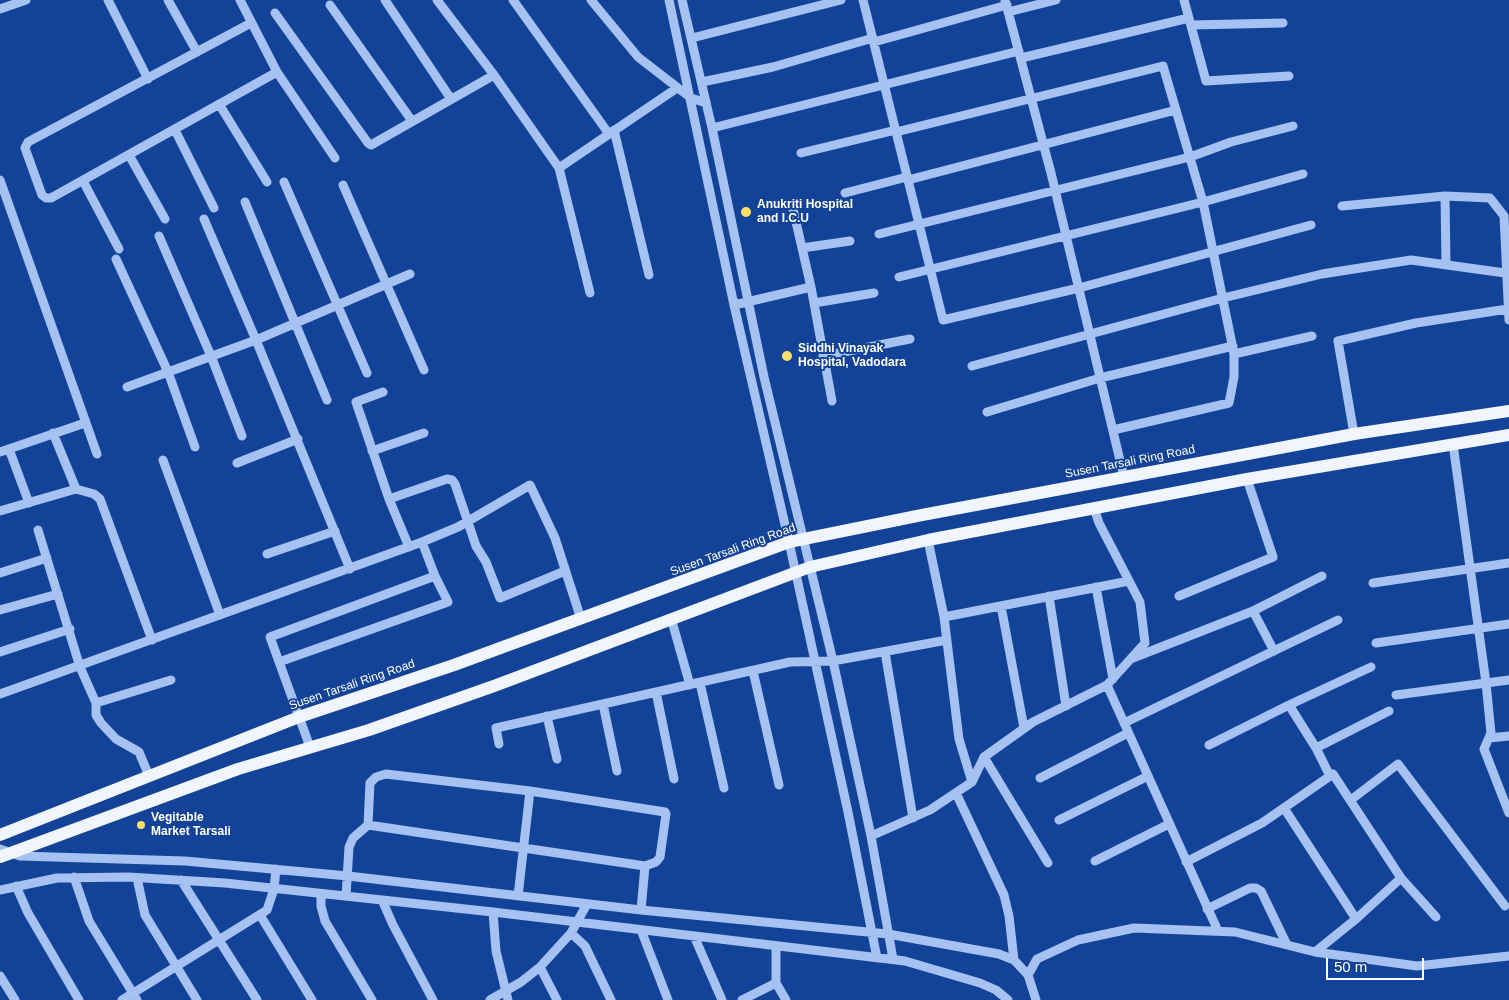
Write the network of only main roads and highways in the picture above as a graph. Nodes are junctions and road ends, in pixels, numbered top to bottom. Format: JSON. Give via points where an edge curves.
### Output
{"nodes":[{"id":1,"x":1509,"y":411,"type":"edge"},
{"id":2,"x":1509,"y":435,"type":"edge"},
{"id":3,"x":0,"y":835,"type":"edge"},
{"id":4,"x":2,"y":853,"type":"edge"}],
"edges":[{"from":1,"to":3,"type":"main road","name":"Susen Tarsali Ring Road","via":[[1354,434],[789,542],[581,619],[299,717]]},
{"from":2,"to":4,"type":"main road","via":[[1247,479],[928,540],[810,567],[494,686],[238,769]]}]}
